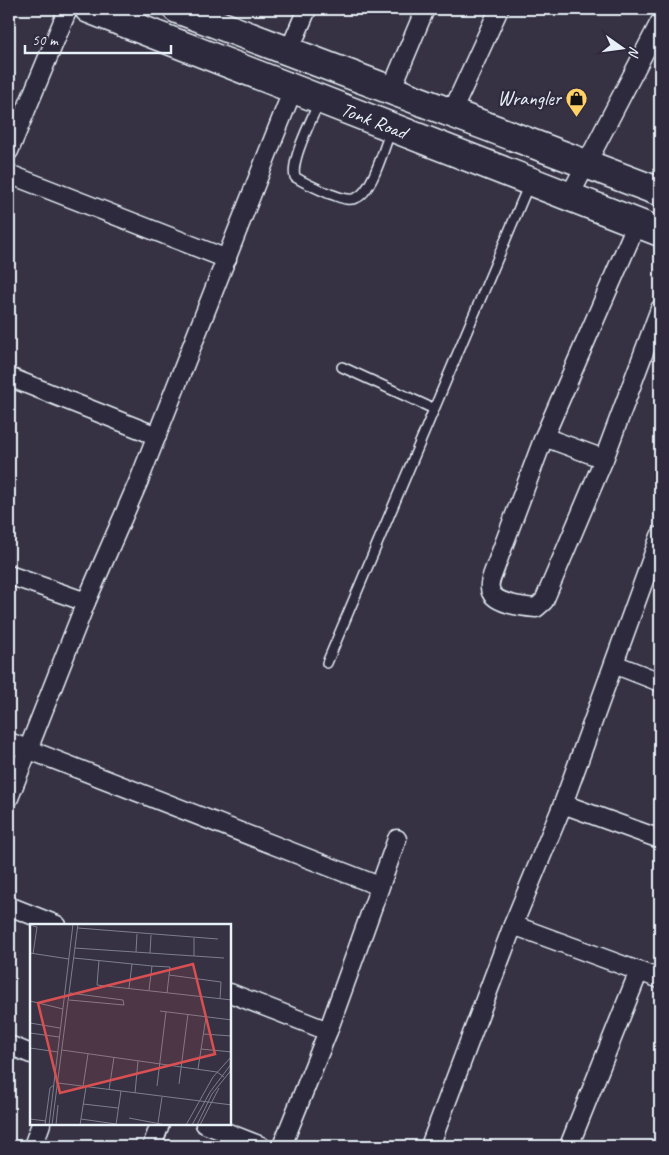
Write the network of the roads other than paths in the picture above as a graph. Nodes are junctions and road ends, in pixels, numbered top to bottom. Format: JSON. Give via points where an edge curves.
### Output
{"nodes":[{"id":1,"x":68,"y":9,"type":"edge"},
{"id":2,"x":89,"y":9,"type":"edge"},
{"id":3,"x":177,"y":9,"type":"edge"},
{"id":4,"x":307,"y":9,"type":"edge"},
{"id":5,"x":424,"y":9,"type":"edge"},
{"id":6,"x":499,"y":9,"type":"edge"},
{"id":7,"x":660,"y":22,"type":"edge"},
{"id":8,"x":289,"y":51,"type":"junction"},
{"id":9,"x":293,"y":89,"type":"junction"},
{"id":10,"x":391,"y":90,"type":"junction"},
{"id":11,"x":320,"y":99,"type":"junction"},
{"id":12,"x":452,"y":112,"type":"junction"},
{"id":13,"x":392,"y":127,"type":"junction"},
{"id":14,"x":9,"y":151,"type":"edge"},
{"id":15,"x":586,"y":164,"type":"junction"},
{"id":16,"x":9,"y":174,"type":"edge"},
{"id":17,"x":530,"y":181,"type":"junction"},
{"id":18,"x":660,"y":192,"type":"edge"},
{"id":19,"x":569,"y":197,"type":"junction"},
{"id":20,"x":648,"y":228,"type":"edge"},
{"id":21,"x":227,"y":259,"type":"junction"},
{"id":22,"x":660,"y":309,"type":"edge"},
{"id":23,"x":342,"y":366,"type":"dead end"},
{"id":24,"x":9,"y":377,"type":"edge"},
{"id":25,"x":434,"y":409,"type":"junction"},
{"id":26,"x":156,"y":436,"type":"junction"},
{"id":27,"x":544,"y":437,"type":"junction"},
{"id":28,"x":604,"y":459,"type":"junction"},
{"id":29,"x":660,"y":536,"type":"edge"},
{"id":30,"x":9,"y":575,"type":"edge"},
{"id":31,"x":86,"y":602,"type":"junction"},
{"id":32,"x":327,"y":663,"type":"dead end"},
{"id":33,"x":614,"y":664,"type":"junction"},
{"id":34,"x":660,"y":682,"type":"edge"},
{"id":35,"x":9,"y":742,"type":"edge"},
{"id":36,"x":28,"y":749,"type":"junction"},
{"id":37,"x":9,"y":798,"type":"edge"},
{"id":38,"x":563,"y":804,"type":"junction"},
{"id":39,"x":397,"y":838,"type":"dead end"},
{"id":40,"x":660,"y":840,"type":"edge"},
{"id":41,"x":379,"y":886,"type":"junction"},
{"id":42,"x":9,"y":906,"type":"edge"},
{"id":43,"x":54,"y":924,"type":"edge"},
{"id":44,"x":513,"y":926,"type":"junction"},
{"id":45,"x":639,"y":971,"type":"junction"},
{"id":46,"x":660,"y":979,"type":"edge"},
{"id":47,"x":231,"y":993,"type":"edge"},
{"id":48,"x":328,"y":1031,"type":"junction"},
{"id":49,"x":9,"y":1045,"type":"edge"},
{"id":50,"x":30,"y":1054,"type":"edge"},
{"id":51,"x":41,"y":1125,"type":"edge"},
{"id":52,"x":160,"y":1125,"type":"edge"},
{"id":53,"x":208,"y":1125,"type":"edge"},
{"id":54,"x":33,"y":1146,"type":"edge"},
{"id":55,"x":152,"y":1146,"type":"edge"},
{"id":56,"x":261,"y":1146,"type":"edge"},
{"id":57,"x":282,"y":1146,"type":"edge"},
{"id":58,"x":430,"y":1146,"type":"edge"},
{"id":59,"x":569,"y":1146,"type":"edge"}],
"edges":[{"from":1,"to":14,"type":"street"},
{"from":2,"to":9,"type":"main road","name":"Tonk Road"},
{"from":3,"to":8,"type":"main road","name":"Tonk Road"},
{"from":4,"to":8,"type":"street"},
{"from":5,"to":10,"type":"street"},
{"from":6,"to":12,"type":"street"},
{"from":7,"to":15,"type":"street"},
{"from":8,"to":10,"type":"main road","name":"Tonk Road"},
{"from":9,"to":11,"type":"main road","name":"Tonk Road"},
{"from":9,"to":21,"type":"street"},
{"from":10,"to":12,"type":"main road","name":"Tonk Road"},
{"from":11,"to":13,"type":"main road","name":"Tonk Road"},
{"from":11,"to":13,"type":"lane","via":[[293,172],[295,177],[321,191],[346,199],[361,195],[370,182]]},
{"from":12,"to":15,"type":"main road","name":"Tonk Road"},
{"from":13,"to":17,"type":"main road","name":"Tonk Road"},
{"from":15,"to":18,"type":"main road","name":"Tonk Road"},
{"from":15,"to":19,"type":"street"},
{"from":16,"to":21,"type":"street"},
{"from":17,"to":19,"type":"main road","name":"Tonk Road"},
{"from":17,"to":25,"type":"lane"},
{"from":19,"to":20,"type":"main road","name":"Tonk Road"},
{"from":20,"to":27,"type":"street"},
{"from":21,"to":26,"type":"street"},
{"from":22,"to":28,"type":"street"},
{"from":23,"to":25,"type":"lane"},
{"from":24,"to":26,"type":"street"},
{"from":25,"to":32,"type":"lane"},
{"from":26,"to":31,"type":"street"},
{"from":27,"to":28,"type":"street"},
{"from":27,"to":28,"type":"street","via":[[492,576],[490,588],[502,602],[536,608],[544,601]]},
{"from":29,"to":33,"type":"street"},
{"from":30,"to":31,"type":"street"},
{"from":31,"to":36,"type":"street"},
{"from":33,"to":34,"type":"street"},
{"from":33,"to":38,"type":"street"},
{"from":35,"to":36,"type":"street"},
{"from":36,"to":37,"type":"street"},
{"from":36,"to":41,"type":"street"},
{"from":38,"to":40,"type":"street"},
{"from":38,"to":44,"type":"street"},
{"from":39,"to":41,"type":"street"},
{"from":41,"to":48,"type":"street"},
{"from":42,"to":43,"type":"street"},
{"from":44,"to":45,"type":"street"},
{"from":44,"to":58,"type":"street"},
{"from":45,"to":46,"type":"street"},
{"from":45,"to":59,"type":"street"},
{"from":47,"to":48,"type":"street"},
{"from":48,"to":57,"type":"street"},
{"from":49,"to":50,"type":"street"},
{"from":51,"to":54,"type":"street"},
{"from":52,"to":55,"type":"street"},
{"from":53,"to":56,"type":"street"}]}
